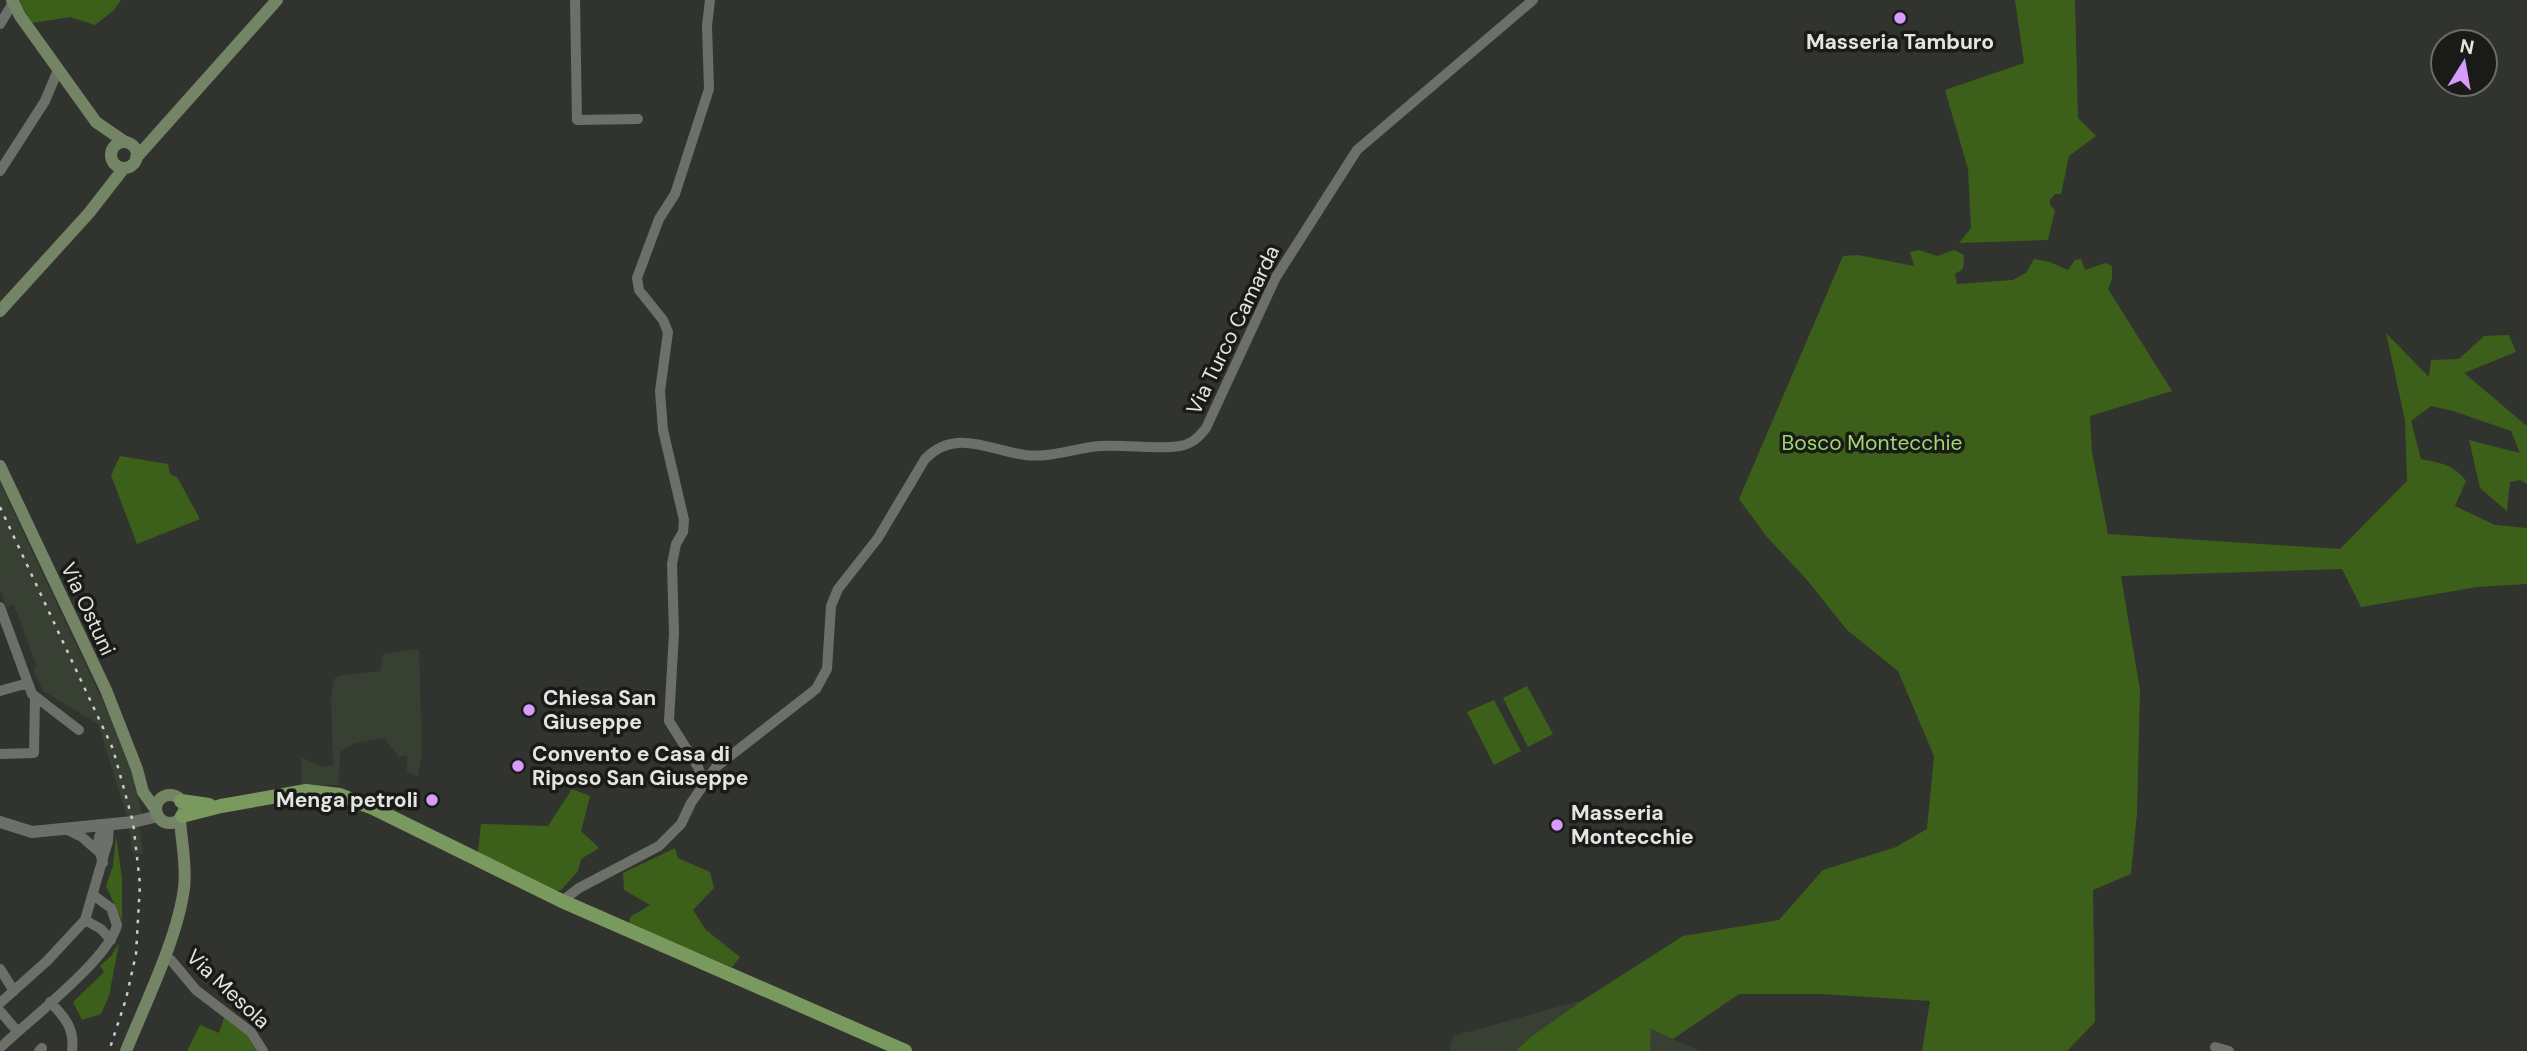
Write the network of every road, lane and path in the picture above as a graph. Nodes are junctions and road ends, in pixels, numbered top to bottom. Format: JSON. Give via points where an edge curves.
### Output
{"nodes":[{"id":1,"x":276,"y":0,"type":"edge"},
{"id":2,"x":575,"y":0,"type":"edge"},
{"id":3,"x":710,"y":0,"type":"edge"},
{"id":4,"x":1533,"y":0,"type":"edge"},
{"id":5,"x":13,"y":2,"type":"edge"},
{"id":6,"x":0,"y":24,"type":"edge"},
{"id":7,"x":58,"y":70,"type":"junction"},
{"id":8,"x":638,"y":118,"type":"dead end"},
{"id":9,"x":96,"y":122,"type":"junction"},
{"id":10,"x":132,"y":149,"type":"junction"},
{"id":11,"x":116,"y":163,"type":"junction"},
{"id":12,"x":0,"y":171,"type":"edge"},
{"id":13,"x":0,"y":311,"type":"edge"},
{"id":14,"x":0,"y":466,"type":"edge"},
{"id":15,"x":0,"y":607,"type":"edge"},
{"id":16,"x":28,"y":683,"type":"junction"},
{"id":17,"x":0,"y":691,"type":"edge"},
{"id":18,"x":36,"y":696,"type":"junction"},
{"id":19,"x":79,"y":730,"type":"dead end"},
{"id":20,"x":0,"y":754,"type":"edge"},
{"id":21,"x":137,"y":769,"type":"junction"},
{"id":22,"x":704,"y":784,"type":"junction"},
{"id":23,"x":168,"y":815,"type":"junction"},
{"id":24,"x":0,"y":822,"type":"edge"},
{"id":25,"x":109,"y":824,"type":"junction"},
{"id":26,"x":65,"y":829,"type":"junction"},
{"id":27,"x":100,"y":852,"type":"junction"},
{"id":28,"x":103,"y":863,"type":"junction"},
{"id":29,"x":93,"y":895,"type":"junction"},
{"id":30,"x":562,"y":901,"type":"junction"},
{"id":31,"x":85,"y":920,"type":"junction"},
{"id":32,"x":111,"y":940,"type":"junction"},
{"id":33,"x":164,"y":958,"type":"junction"},
{"id":34,"x":0,"y":969,"type":"edge"},
{"id":35,"x":14,"y":991,"type":"junction"},
{"id":36,"x":0,"y":1003,"type":"edge"},
{"id":37,"x":50,"y":1003,"type":"junction"},
{"id":38,"x":0,"y":1011,"type":"edge"},
{"id":39,"x":17,"y":1031,"type":"junction"},
{"id":40,"x":0,"y":1048,"type":"edge"},
{"id":41,"x":2215,"y":1048,"type":"dead end"},
{"id":42,"x":72,"y":1051,"type":"edge"},
{"id":43,"x":126,"y":1051,"type":"edge"},
{"id":44,"x":262,"y":1051,"type":"edge"},
{"id":45,"x":905,"y":1051,"type":"edge"},
{"id":46,"x":2229,"y":1051,"type":"edge"}],
"edges":[{"from":1,"to":10,"type":"main road","via":[[157,136]]},
{"from":2,"to":8,"type":"street","via":[[577,120]]},
{"from":3,"to":22,"type":"street","via":[[709,89],[675,194],[659,219],[638,278],[639,290],[668,332],[660,391],[663,430],[684,520],[672,564],[669,721]]},
{"from":4,"to":22,"type":"street","name":"Via Turco Camarda","via":[[1357,150],[1276,277],[1206,428],[1195,441],[1181,446],[1099,446],[1048,456],[963,442],[933,452],[878,538],[838,589],[831,606],[827,669],[820,682],[795,707],[716,767]]},
{"from":5,"to":6,"type":"street"},
{"from":5,"to":7,"type":"main road"},
{"from":7,"to":9,"type":"main road"},
{"from":7,"to":12,"type":"street","via":[[45,102]]},
{"from":9,"to":10,"type":"main road"},
{"from":9,"to":11,"type":"main road"},
{"from":10,"to":11,"type":"main road","via":[[132,165]]},
{"from":10,"to":11,"type":"main road","via":[[114,147]]},
{"from":11,"to":13,"type":"main road","via":[[99,200]]},
{"from":14,"to":21,"type":"main road","name":"Via Ostuni","via":[[106,690]]},
{"from":15,"to":16,"type":"street"},
{"from":16,"to":17,"type":"street"},
{"from":16,"to":18,"type":"street"},
{"from":18,"to":19,"type":"street"},
{"from":18,"to":20,"type":"street","via":[[34,754]]},
{"from":21,"to":23,"type":"main road","name":"Via Ostuni","via":[[143,792]]},
{"from":21,"to":23,"type":"main road","via":[[153,789],[175,796]]},
{"from":22,"to":30,"type":"street","name":"Via Turco Camarda","via":[[681,824],[659,846]]},
{"from":23,"to":25,"type":"street"},
{"from":23,"to":30,"type":"main road","via":[[306,792],[340,795]]},
{"from":23,"to":33,"type":"main road","via":[[185,859],[183,895]]},
{"from":24,"to":26,"type":"street","via":[[32,832]]},
{"from":25,"to":26,"type":"street"},
{"from":25,"to":27,"type":"street","via":[[98,835]]},
{"from":25,"to":28,"type":"street"},
{"from":26,"to":27,"type":"street"},
{"from":27,"to":28,"type":"street"},
{"from":28,"to":29,"type":"street"},
{"from":29,"to":31,"type":"street"},
{"from":29,"to":32,"type":"street","via":[[110,908],[117,925]]},
{"from":30,"to":45,"type":"main road"},
{"from":31,"to":32,"type":"street"},
{"from":31,"to":35,"type":"street"},
{"from":32,"to":37,"type":"street"},
{"from":33,"to":43,"type":"main road"},
{"from":33,"to":44,"type":"street","name":"Via Mesola","via":[[171,960],[196,990],[251,1032]]},
{"from":34,"to":35,"type":"street"},
{"from":35,"to":36,"type":"street"},
{"from":37,"to":39,"type":"street"},
{"from":37,"to":42,"type":"street","via":[[69,1024]]},
{"from":38,"to":39,"type":"street"},
{"from":39,"to":40,"type":"street"},
{"from":41,"to":46,"type":"street"}]}
